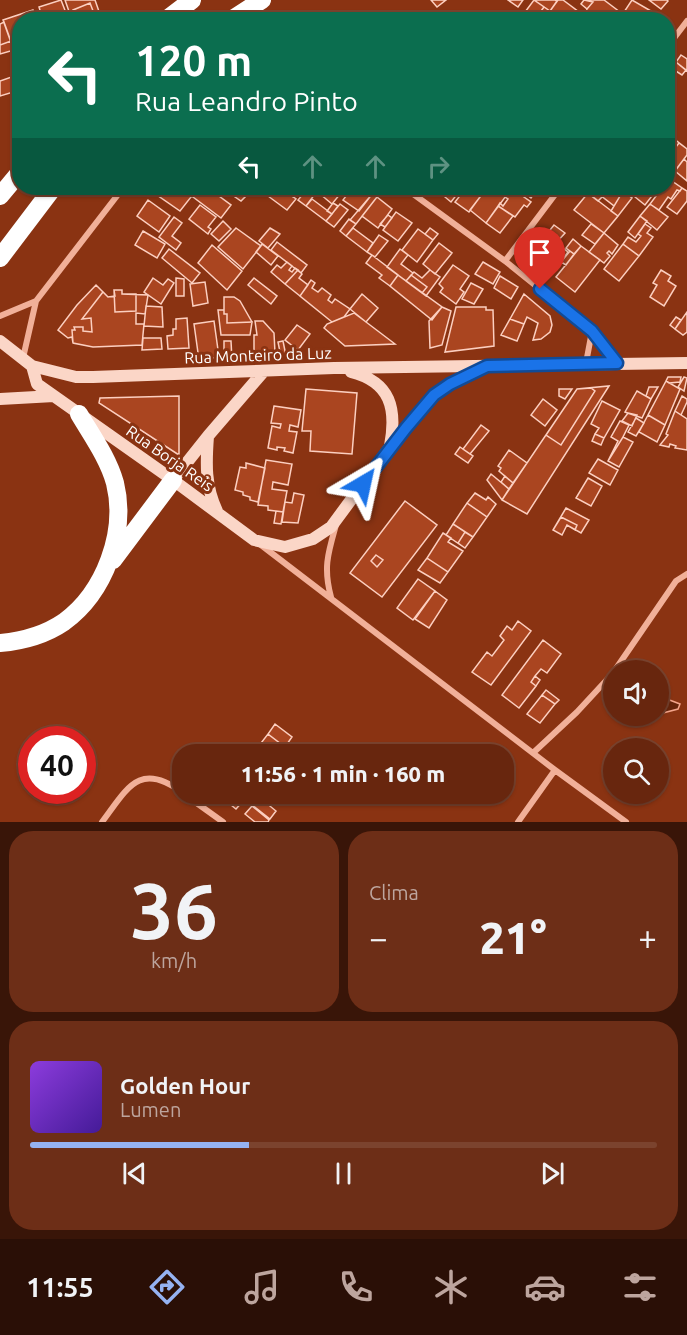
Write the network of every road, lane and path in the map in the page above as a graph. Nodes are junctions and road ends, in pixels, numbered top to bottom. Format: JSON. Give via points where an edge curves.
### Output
{"nodes":[{"id":1,"x":192,"y":0,"type":"edge"},
{"id":2,"x":262,"y":0,"type":"edge"},
{"id":3,"x":176,"y":12,"type":"edge"},
{"id":4,"x":243,"y":12,"type":"edge"},
{"id":5,"x":687,"y":21,"type":"edge"},
{"id":6,"x":675,"y":37,"type":"edge"},
{"id":7,"x":12,"y":182,"type":"edge"},
{"id":8,"x":48,"y":195,"type":"edge"},
{"id":9,"x":118,"y":195,"type":"edge"},
{"id":10,"x":415,"y":195,"type":"edge"},
{"id":11,"x":555,"y":195,"type":"edge"},
{"id":12,"x":0,"y":196,"type":"edge"},
{"id":13,"x":0,"y":258,"type":"edge"},
{"id":14,"x":505,"y":261,"type":"junction"},
{"id":15,"x":36,"y":302,"type":"junction"},
{"id":16,"x":0,"y":316,"type":"edge"},
{"id":17,"x":592,"y":331,"type":"junction"},
{"id":18,"x":2,"y":345,"type":"edge"},
{"id":19,"x":28,"y":362,"type":"junction"},
{"id":20,"x":586,"y":363,"type":"junction"},
{"id":21,"x":617,"y":363,"type":"junction"},
{"id":22,"x":687,"y":363,"type":"edge"},
{"id":23,"x":487,"y":366,"type":"junction"},
{"id":24,"x":334,"y":368,"type":"junction"},
{"id":25,"x":264,"y":370,"type":"junction"},
{"id":26,"x":54,"y":396,"type":"junction"},
{"id":27,"x":0,"y":399,"type":"edge"},
{"id":28,"x":79,"y":414,"type":"junction"},
{"id":29,"x":208,"y":436,"type":"junction"},
{"id":30,"x":390,"y":447,"type":"junction"},
{"id":31,"x":173,"y":480,"type":"junction"},
{"id":32,"x":217,"y":512,"type":"junction"},
{"id":33,"x":337,"y":521,"type":"junction"},
{"id":34,"x":254,"y":540,"type":"junction"},
{"id":35,"x":105,"y":572,"type":"junction"},
{"id":36,"x":687,"y":574,"type":"edge"},
{"id":37,"x":331,"y":597,"type":"junction"},
{"id":38,"x":0,"y":644,"type":"edge"},
{"id":39,"x":622,"y":660,"type":"edge"},
{"id":40,"x":603,"y":683,"type":"edge"},
{"id":41,"x":533,"y":753,"type":"junction"},
{"id":42,"x":555,"y":770,"type":"junction"},
{"id":43,"x":172,"y":786,"type":"edge"},
{"id":44,"x":199,"y":804,"type":"edge"},
{"id":45,"x":102,"y":822,"type":"edge"},
{"id":46,"x":223,"y":822,"type":"edge"},
{"id":47,"x":518,"y":822,"type":"edge"},
{"id":48,"x":626,"y":822,"type":"edge"}],
"edges":[{"from":1,"to":3,"type":"highway"},
{"from":2,"to":4,"type":"highway"},
{"from":5,"to":6,"type":"street"},
{"from":7,"to":12,"type":"highway"},
{"from":8,"to":13,"type":"highway"},
{"from":9,"to":15,"type":"street"},
{"from":10,"to":14,"type":"street"},
{"from":11,"to":14,"type":"street"},
{"from":14,"to":17,"type":"street"},
{"from":15,"to":16,"type":"street"},
{"from":15,"to":19,"type":"street"},
{"from":17,"to":20,"type":"street"},
{"from":17,"to":21,"type":"street"},
{"from":18,"to":19,"type":"street","name":"Rua Borja Reis"},
{"from":19,"to":25,"type":"street","name":"Rua Monteiro da Luz","via":[[76,377]]},
{"from":19,"to":26,"type":"street","name":"Rua Borja Reis","via":[[37,384]]},
{"from":20,"to":21,"type":"street","name":"Rua Monteiro da Luz"},
{"from":20,"to":23,"type":"street","name":"Rua Monteiro da Luz"},
{"from":21,"to":22,"type":"street","name":"Rua Monteiro da Luz"},
{"from":23,"to":24,"type":"street","name":"Rua Monteiro da Luz"},
{"from":23,"to":30,"type":"street","name":"Rua Monteiro da Luz","via":[[434,395]]},
{"from":24,"to":25,"type":"street","name":"Rua Monteiro da Luz"},
{"from":24,"to":30,"type":"street","via":[[365,376],[383,390],[394,416]]},
{"from":25,"to":29,"type":"street"},
{"from":26,"to":27,"type":"street"},
{"from":26,"to":28,"type":"street","name":"Rua Borja Reis"},
{"from":28,"to":31,"type":"street","name":"Rua Borja Reis"},
{"from":28,"to":35,"type":"highway","via":[[105,459],[118,499],[116,536]]},
{"from":29,"to":31,"type":"street"},
{"from":29,"to":32,"type":"street","via":[[205,473]]},
{"from":30,"to":33,"type":"street","name":"Rua Monteiro da Luz"},
{"from":31,"to":32,"type":"street","name":"Rua Borja Reis"},
{"from":31,"to":35,"type":"highway"},
{"from":32,"to":34,"type":"street","name":"Rua Borja Reis"},
{"from":33,"to":34,"type":"street","name":"Rua Monteiro da Luz","via":[[320,536],[301,544],[285,547]]},
{"from":33,"to":37,"type":"street","via":[[326,567]]},
{"from":34,"to":37,"type":"street","name":"Rua Borja Reis"},
{"from":35,"to":38,"type":"highway","via":[[81,607],[65,621],[28,639]]},
{"from":36,"to":39,"type":"street","via":[[676,581]]},
{"from":37,"to":41,"type":"street","name":"Rua Borja Reis"},
{"from":40,"to":41,"type":"street"},
{"from":41,"to":42,"type":"street","name":"Rua Borja Reis"},
{"from":42,"to":47,"type":"street"},
{"from":42,"to":48,"type":"street","name":"Rua Borja Reis"},
{"from":43,"to":45,"type":"street","via":[[161,780],[139,779],[128,787]]},
{"from":44,"to":46,"type":"street"}]}
